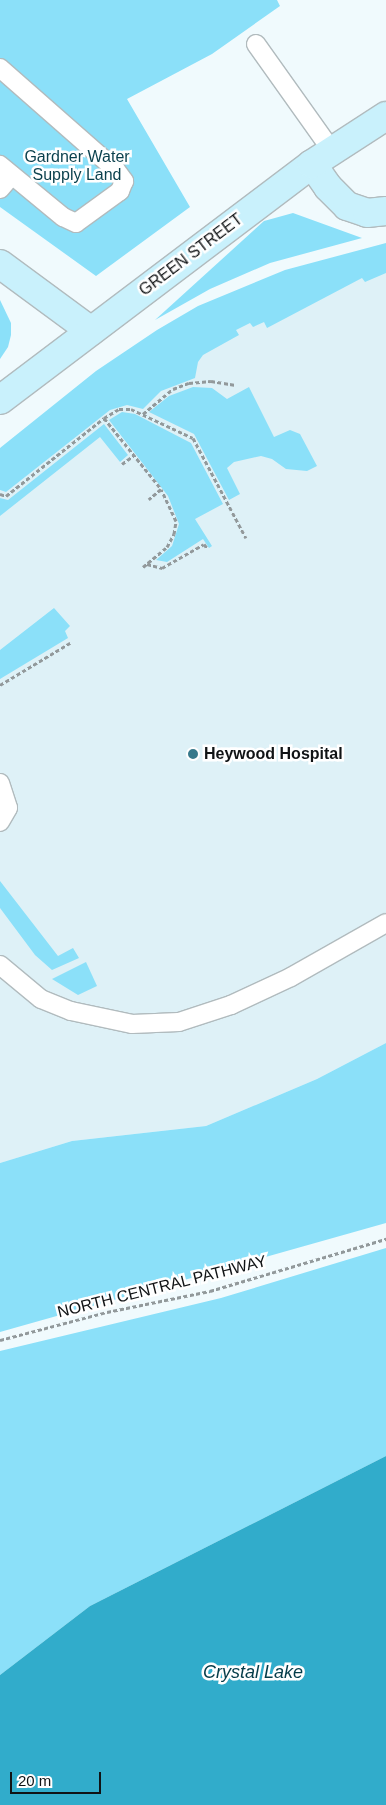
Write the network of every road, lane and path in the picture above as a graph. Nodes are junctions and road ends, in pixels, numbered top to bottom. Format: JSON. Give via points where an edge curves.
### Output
{"nodes":[{"id":1,"x":256,"y":44,"type":"dead end"},
{"id":2,"x":0,"y":68,"type":"edge"},
{"id":3,"x":386,"y":116,"type":"edge"},
{"id":4,"x":322,"y":157,"type":"junction"},
{"id":5,"x":6,"y":170,"type":"edge"},
{"id":6,"x":0,"y":189,"type":"edge"},
{"id":7,"x":386,"y":210,"type":"edge"},
{"id":8,"x":0,"y":264,"type":"edge"},
{"id":9,"x":91,"y":331,"type":"junction"},
{"id":10,"x":236,"y":385,"type":"dead end"},
{"id":11,"x":0,"y":400,"type":"edge"},
{"id":12,"x":143,"y":414,"type":"junction"},
{"id":13,"x":104,"y":418,"type":"junction"},
{"id":14,"x":134,"y":456,"type":"junction"},
{"id":15,"x":122,"y":464,"type":"dead end"},
{"id":16,"x":161,"y":489,"type":"junction"},
{"id":17,"x":0,"y":494,"type":"edge"},
{"id":18,"x":149,"y":499,"type":"dead end"},
{"id":19,"x":246,"y":538,"type":"dead end"},
{"id":20,"x":207,"y":548,"type":"dead end"},
{"id":21,"x":147,"y":564,"type":"junction"},
{"id":22,"x":143,"y":567,"type":"dead end"},
{"id":23,"x":70,"y":643,"type":"dead end"},
{"id":24,"x":0,"y":686,"type":"edge"},
{"id":25,"x":0,"y":783,"type":"edge"},
{"id":26,"x":0,"y":822,"type":"edge"},
{"id":27,"x":386,"y":923,"type":"edge"},
{"id":28,"x":1,"y":967,"type":"edge"},
{"id":29,"x":386,"y":1239,"type":"edge"},
{"id":30,"x":0,"y":1340,"type":"edge"}],
"edges":[{"from":1,"to":4,"type":"lane"},
{"from":2,"to":5,"type":"lane","via":[[116,170],[124,181],[120,191],[76,223],[63,217]]},
{"from":3,"to":4,"type":"street","name":"GREEN STREET"},
{"from":4,"to":7,"type":"street","via":[[328,187],[347,206],[367,213]]},
{"from":4,"to":9,"type":"street","name":"GREEN STREET"},
{"from":5,"to":6,"type":"lane"},
{"from":8,"to":9,"type":"street"},
{"from":9,"to":11,"type":"street","name":"GREEN STREET"},
{"from":10,"to":12,"type":"path","via":[[211,381],[189,383],[167,393]]},
{"from":12,"to":13,"type":"path","via":[[119,409]]},
{"from":12,"to":19,"type":"path","via":[[193,438]]},
{"from":13,"to":14,"type":"path"},
{"from":13,"to":17,"type":"path","via":[[6,496]]},
{"from":14,"to":15,"type":"path"},
{"from":14,"to":16,"type":"path"},
{"from":16,"to":18,"type":"path"},
{"from":16,"to":21,"type":"path","via":[[176,521],[175,528],[166,547]]},
{"from":20,"to":21,"type":"path","via":[[204,544],[162,568]]},
{"from":21,"to":22,"type":"path"},
{"from":23,"to":24,"type":"path"},
{"from":25,"to":26,"type":"lane","via":[[8,808]]},
{"from":27,"to":28,"type":"lane","via":[[291,977],[231,1006],[179,1022],[132,1024],[71,1011],[40,999]]},
{"from":29,"to":30,"type":"path","name":"NORTH CENTRAL PATHWAY","via":[[210,1291],[107,1312]]}]}
